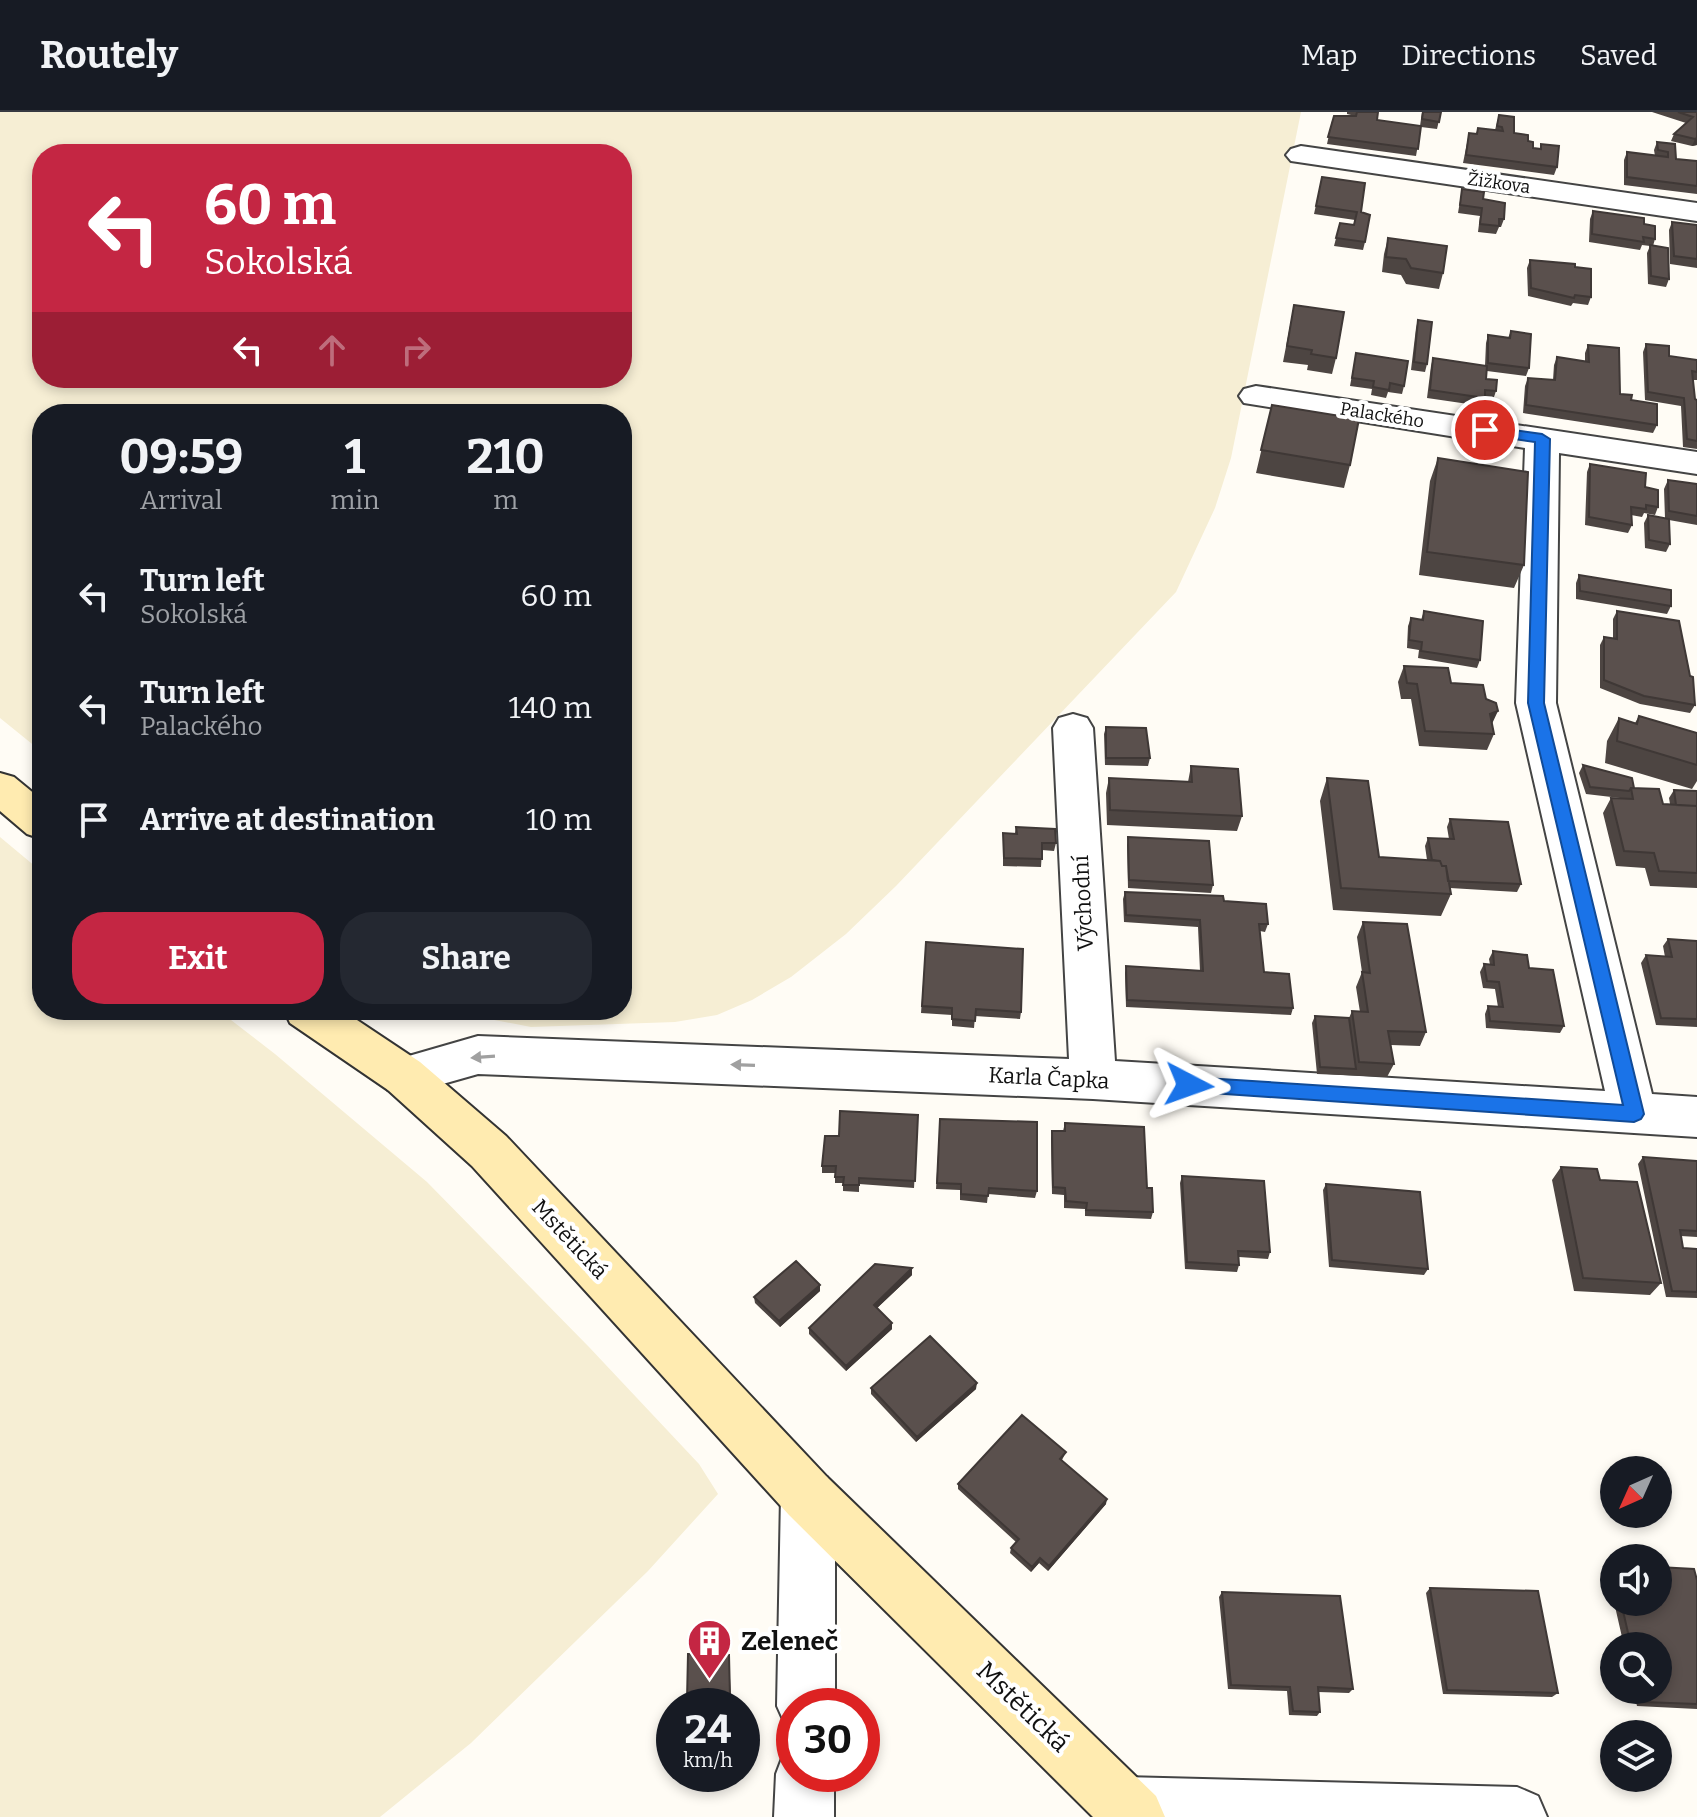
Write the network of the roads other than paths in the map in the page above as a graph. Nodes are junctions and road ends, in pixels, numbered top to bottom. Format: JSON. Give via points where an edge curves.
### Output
{"nodes":[{"id":1,"x":1301,"y":155,"type":"dead end"},
{"id":2,"x":1697,"y":212,"type":"edge"},
{"id":3,"x":1256,"y":396,"type":"dead end"},
{"id":4,"x":1542,"y":439,"type":"junction"},
{"id":5,"x":1697,"y":463,"type":"edge"},
{"id":6,"x":1073,"y":728,"type":"dead end"},
{"id":7,"x":0,"y":788,"type":"edge"},
{"id":8,"x":32,"y":815,"type":"edge"},
{"id":9,"x":321,"y":1020,"type":"edge"},
{"id":10,"x":404,"y":1076,"type":"junction"},
{"id":11,"x":1093,"y":1079,"type":"junction"},
{"id":12,"x":1634,"y":1114,"type":"junction"},
{"id":13,"x":1697,"y":1117,"type":"edge"},
{"id":14,"x":808,"y":1496,"type":"junction"},
{"id":15,"x":806,"y":1688,"type":"edge"},
{"id":16,"x":805,"y":1792,"type":"edge"},
{"id":17,"x":1129,"y":1812,"type":"edge"},
{"id":18,"x":804,"y":1817,"type":"edge"},
{"id":19,"x":1517,"y":1817,"type":"edge"}],
"edges":[{"from":1,"to":2,"type":"street","name":"Žižkova"},
{"from":3,"to":4,"type":"street","name":"Palackého"},
{"from":4,"to":5,"type":"street","name":"Palackého"},
{"from":4,"to":12,"type":"street","via":[[1536,703]]},
{"from":6,"to":11,"type":"street","name":"Východní"},
{"from":7,"to":8,"type":"street"},
{"from":9,"to":10,"type":"street","name":"Mstětická"},
{"from":11,"to":10,"type":"street","name":"Karla Čapka","one_way":true,"via":[[478,1055]]},
{"from":10,"to":14,"type":"street","name":"Mstětická","via":[[489,1151]]},
{"from":11,"to":12,"type":"street","name":"Karla Čapka"},
{"from":12,"to":13,"type":"street","name":"Karla Čapka"},
{"from":14,"to":15,"type":"street"},
{"from":14,"to":17,"type":"street","name":"Mstětická"},
{"from":16,"to":18,"type":"street"},
{"from":17,"to":19,"type":"street"}]}
